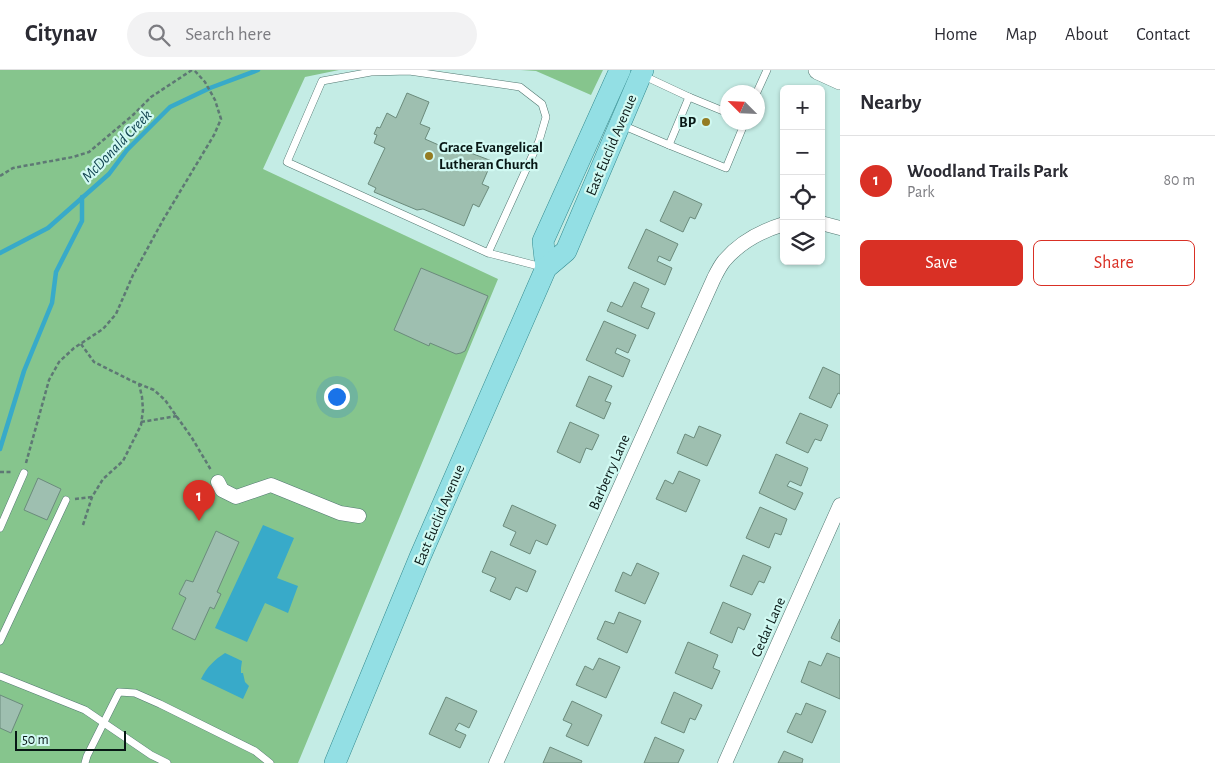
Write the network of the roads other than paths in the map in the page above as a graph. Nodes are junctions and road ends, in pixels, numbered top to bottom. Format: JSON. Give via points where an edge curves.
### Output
{"nodes":[{"id":1,"x":620,"y":70,"type":"edge"},
{"id":2,"x":766,"y":70,"type":"edge"},
{"id":3,"x":818,"y":70,"type":"edge"},
{"id":4,"x":642,"y":72,"type":"edge"},
{"id":5,"x":840,"y":80,"type":"edge"},
{"id":6,"x":760,"y":85,"type":"edge"},
{"id":7,"x":689,"y":97,"type":"junction"},
{"id":8,"x":720,"y":110,"type":"edge"},
{"id":9,"x":620,"y":124,"type":"junction"},
{"id":10,"x":742,"y":130,"type":"edge"},
{"id":11,"x":669,"y":144,"type":"junction"},
{"id":12,"x":825,"y":224,"type":"edge"},
{"id":13,"x":780,"y":225,"type":"edge"},
{"id":14,"x":840,"y":228,"type":"edge"},
{"id":15,"x":488,"y":253,"type":"junction"},
{"id":16,"x":546,"y":268,"type":"junction"},
{"id":17,"x":24,"y":473,"type":"dead end"},
{"id":18,"x":218,"y":482,"type":"road end"},
{"id":19,"x":66,"y":500,"type":"road end"},
{"id":20,"x":840,"y":505,"type":"edge"},
{"id":21,"x":359,"y":516,"type":"dead end"},
{"id":22,"x":0,"y":528,"type":"edge"},
{"id":23,"x":0,"y":641,"type":"edge"},
{"id":24,"x":0,"y":676,"type":"edge"},
{"id":25,"x":104,"y":723,"type":"junction"},
{"id":26,"x":86,"y":763,"type":"edge"},
{"id":27,"x":167,"y":763,"type":"edge"},
{"id":28,"x":270,"y":763,"type":"edge"},
{"id":29,"x":335,"y":763,"type":"edge"},
{"id":30,"x":496,"y":763,"type":"edge"},
{"id":31,"x":725,"y":763,"type":"edge"}],
"edges":[{"from":1,"to":16,"type":"main road","name":"East Euclid Avenue","via":[[543,241]]},
{"from":2,"to":6,"type":"lane"},
{"from":3,"to":5,"type":"main road"},
{"from":4,"to":7,"type":"lane"},
{"from":4,"to":9,"type":"main road","name":"East Euclid Avenue"},
{"from":7,"to":8,"type":"lane"},
{"from":7,"to":11,"type":"lane"},
{"from":9,"to":11,"type":"lane"},
{"from":9,"to":16,"type":"main road","name":"East Euclid Avenue","via":[[566,251]]},
{"from":10,"to":11,"type":"lane","via":[[726,168]]},
{"from":12,"to":14,"type":"street"},
{"from":13,"to":30,"type":"street","name":"Barberry Lane","via":[[743,242],[723,261],[714,278]]},
{"from":15,"to":15,"type":"lane","via":[[539,141],[546,117],[542,104],[520,87],[409,71],[371,72],[322,81],[287,162]]},
{"from":15,"to":16,"type":"lane"},
{"from":16,"to":29,"type":"main road","name":"East Euclid Avenue","via":[[420,557]]},
{"from":17,"to":22,"type":"lane"},
{"from":18,"to":21,"type":"street","via":[[222,490],[236,497],[271,485],[340,513]]},
{"from":19,"to":23,"type":"lane"},
{"from":20,"to":31,"type":"street","name":"Cedar Lane"},
{"from":24,"to":25,"type":"lane","via":[[85,710]]},
{"from":25,"to":26,"type":"lane"},
{"from":25,"to":27,"type":"lane"},
{"from":25,"to":28,"type":"lane","via":[[119,692],[136,693],[255,751]]}]}
